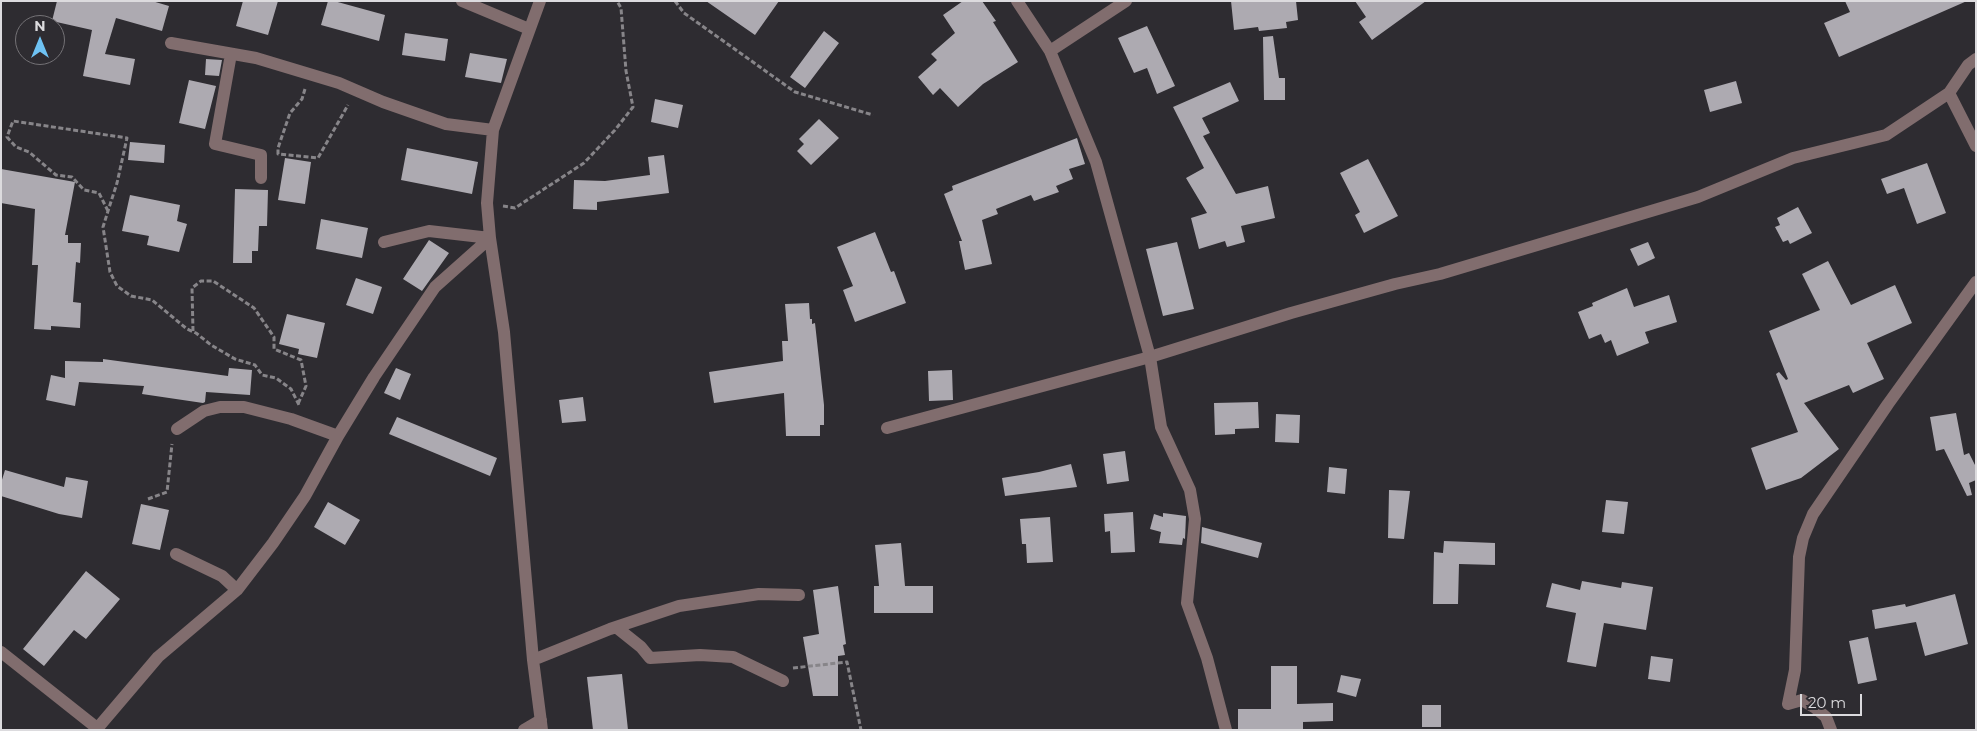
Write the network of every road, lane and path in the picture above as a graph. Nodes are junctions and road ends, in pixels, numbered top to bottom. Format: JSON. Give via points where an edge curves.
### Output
{"nodes":[{"id":1,"x":462,"y":1,"type":"edge"},
{"id":2,"x":540,"y":1,"type":"edge"},
{"id":3,"x":617,"y":1,"type":"edge"},
{"id":4,"x":675,"y":1,"type":"edge"},
{"id":5,"x":1017,"y":1,"type":"edge"},
{"id":6,"x":1126,"y":1,"type":"edge"},
{"id":7,"x":529,"y":29,"type":"junction"},
{"id":8,"x":170,"y":43,"type":"dead end"},
{"id":9,"x":1050,"y":51,"type":"junction"},
{"id":10,"x":231,"y":54,"type":"junction"},
{"id":11,"x":1976,"y":59,"type":"edge"},
{"id":12,"x":309,"y":74,"type":"junction"},
{"id":13,"x":362,"y":93,"type":"junction"},
{"id":14,"x":1949,"y":93,"type":"junction"},
{"id":15,"x":873,"y":115,"type":"dead end"},
{"id":16,"x":493,"y":130,"type":"junction"},
{"id":17,"x":1976,"y":146,"type":"edge"},
{"id":18,"x":260,"y":178,"type":"dead end"},
{"id":19,"x":487,"y":203,"type":"junction"},
{"id":20,"x":108,"y":211,"type":"junction"},
{"id":21,"x":490,"y":238,"type":"junction"},
{"id":22,"x":384,"y":242,"type":"dead end"},
{"id":23,"x":1976,"y":282,"type":"edge"},
{"id":24,"x":192,"y":331,"type":"junction"},
{"id":25,"x":1150,"y":357,"type":"junction"},
{"id":26,"x":887,"y":428,"type":"dead end"},
{"id":27,"x":177,"y":429,"type":"joint"},
{"id":28,"x":338,"y":436,"type":"junction"},
{"id":29,"x":148,"y":499,"type":"dead end"},
{"id":30,"x":176,"y":554,"type":"dead end"},
{"id":31,"x":236,"y":590,"type":"junction"},
{"id":32,"x":799,"y":595,"type":"dead end"},
{"id":33,"x":616,"y":627,"type":"junction"},
{"id":34,"x":1,"y":652,"type":"edge"},
{"id":35,"x":533,"y":660,"type":"junction"},
{"id":36,"x":782,"y":681,"type":"joint"},
{"id":37,"x":541,"y":725,"type":"edge"},
{"id":38,"x":96,"y":729,"type":"edge"},
{"id":39,"x":524,"y":730,"type":"edge"},
{"id":40,"x":860,"y":730,"type":"edge"},
{"id":41,"x":1226,"y":730,"type":"edge"},
{"id":42,"x":1831,"y":730,"type":"edge"}],
"edges":[{"from":1,"to":7,"type":"street"},
{"from":2,"to":7,"type":"street"},
{"from":3,"to":19,"type":"path","via":[[621,8],[626,71],[633,108],[584,162],[515,208]]},
{"from":4,"to":15,"type":"path","via":[[684,13],[795,92]]},
{"from":5,"to":9,"type":"street"},
{"from":6,"to":9,"type":"street"},
{"from":7,"to":16,"type":"street"},
{"from":8,"to":10,"type":"street"},
{"from":9,"to":25,"type":"street","via":[[1096,162]]},
{"from":10,"to":12,"type":"street"},
{"from":10,"to":18,"type":"street","via":[[215,144],[260,155]]},
{"from":11,"to":14,"type":"street","via":[[1968,65]]},
{"from":12,"to":13,"type":"street"},
{"from":12,"to":13,"type":"path","via":[[302,100],[290,113],[278,154],[318,158],[348,104]]},
{"from":13,"to":16,"type":"street","via":[[446,124]]},
{"from":14,"to":17,"type":"street"},
{"from":14,"to":25,"type":"street","via":[[1886,135],[1793,158],[1698,197],[1567,238],[1291,313]]},
{"from":16,"to":19,"type":"street"},
{"from":19,"to":21,"type":"street"},
{"from":20,"to":20,"type":"path","via":[[127,138],[12,121],[7,137],[16,147],[30,152],[56,176],[72,177],[84,190],[99,192]]},
{"from":20,"to":24,"type":"path","via":[[103,227],[110,272],[117,286],[131,296],[152,300]]},
{"from":21,"to":22,"type":"street","via":[[429,231]]},
{"from":21,"to":28,"type":"street","via":[[435,287]]},
{"from":21,"to":35,"type":"street","via":[[504,332]]},
{"from":23,"to":42,"type":"street","via":[[1813,514],[1803,538],[1799,557],[1795,670],[1788,704],[1802,700],[1826,717]]},
{"from":24,"to":24,"type":"path","via":[[235,359],[255,365],[262,375],[276,378],[291,389],[299,406],[306,386],[301,360],[274,349],[274,337],[254,308],[213,281],[201,281],[192,288]]},
{"from":25,"to":26,"type":"street"},
{"from":25,"to":41,"type":"street","via":[[1161,427],[1190,490],[1195,519],[1188,603],[1208,658]]},
{"from":27,"to":28,"type":"street","via":[[204,411],[244,407]]},
{"from":27,"to":29,"type":"path","via":[[171,446],[168,492]]},
{"from":28,"to":31,"type":"street","via":[[305,496]]},
{"from":30,"to":31,"type":"street","via":[[222,576]]},
{"from":31,"to":38,"type":"street","via":[[158,657]]},
{"from":32,"to":33,"type":"street","via":[[759,594],[679,606]]},
{"from":33,"to":35,"type":"street"},
{"from":33,"to":36,"type":"street","via":[[650,658],[734,657]]},
{"from":34,"to":38,"type":"street"},
{"from":35,"to":37,"type":"street"},
{"from":36,"to":40,"type":"path","via":[[789,668],[848,662]]},
{"from":37,"to":39,"type":"street"}]}
